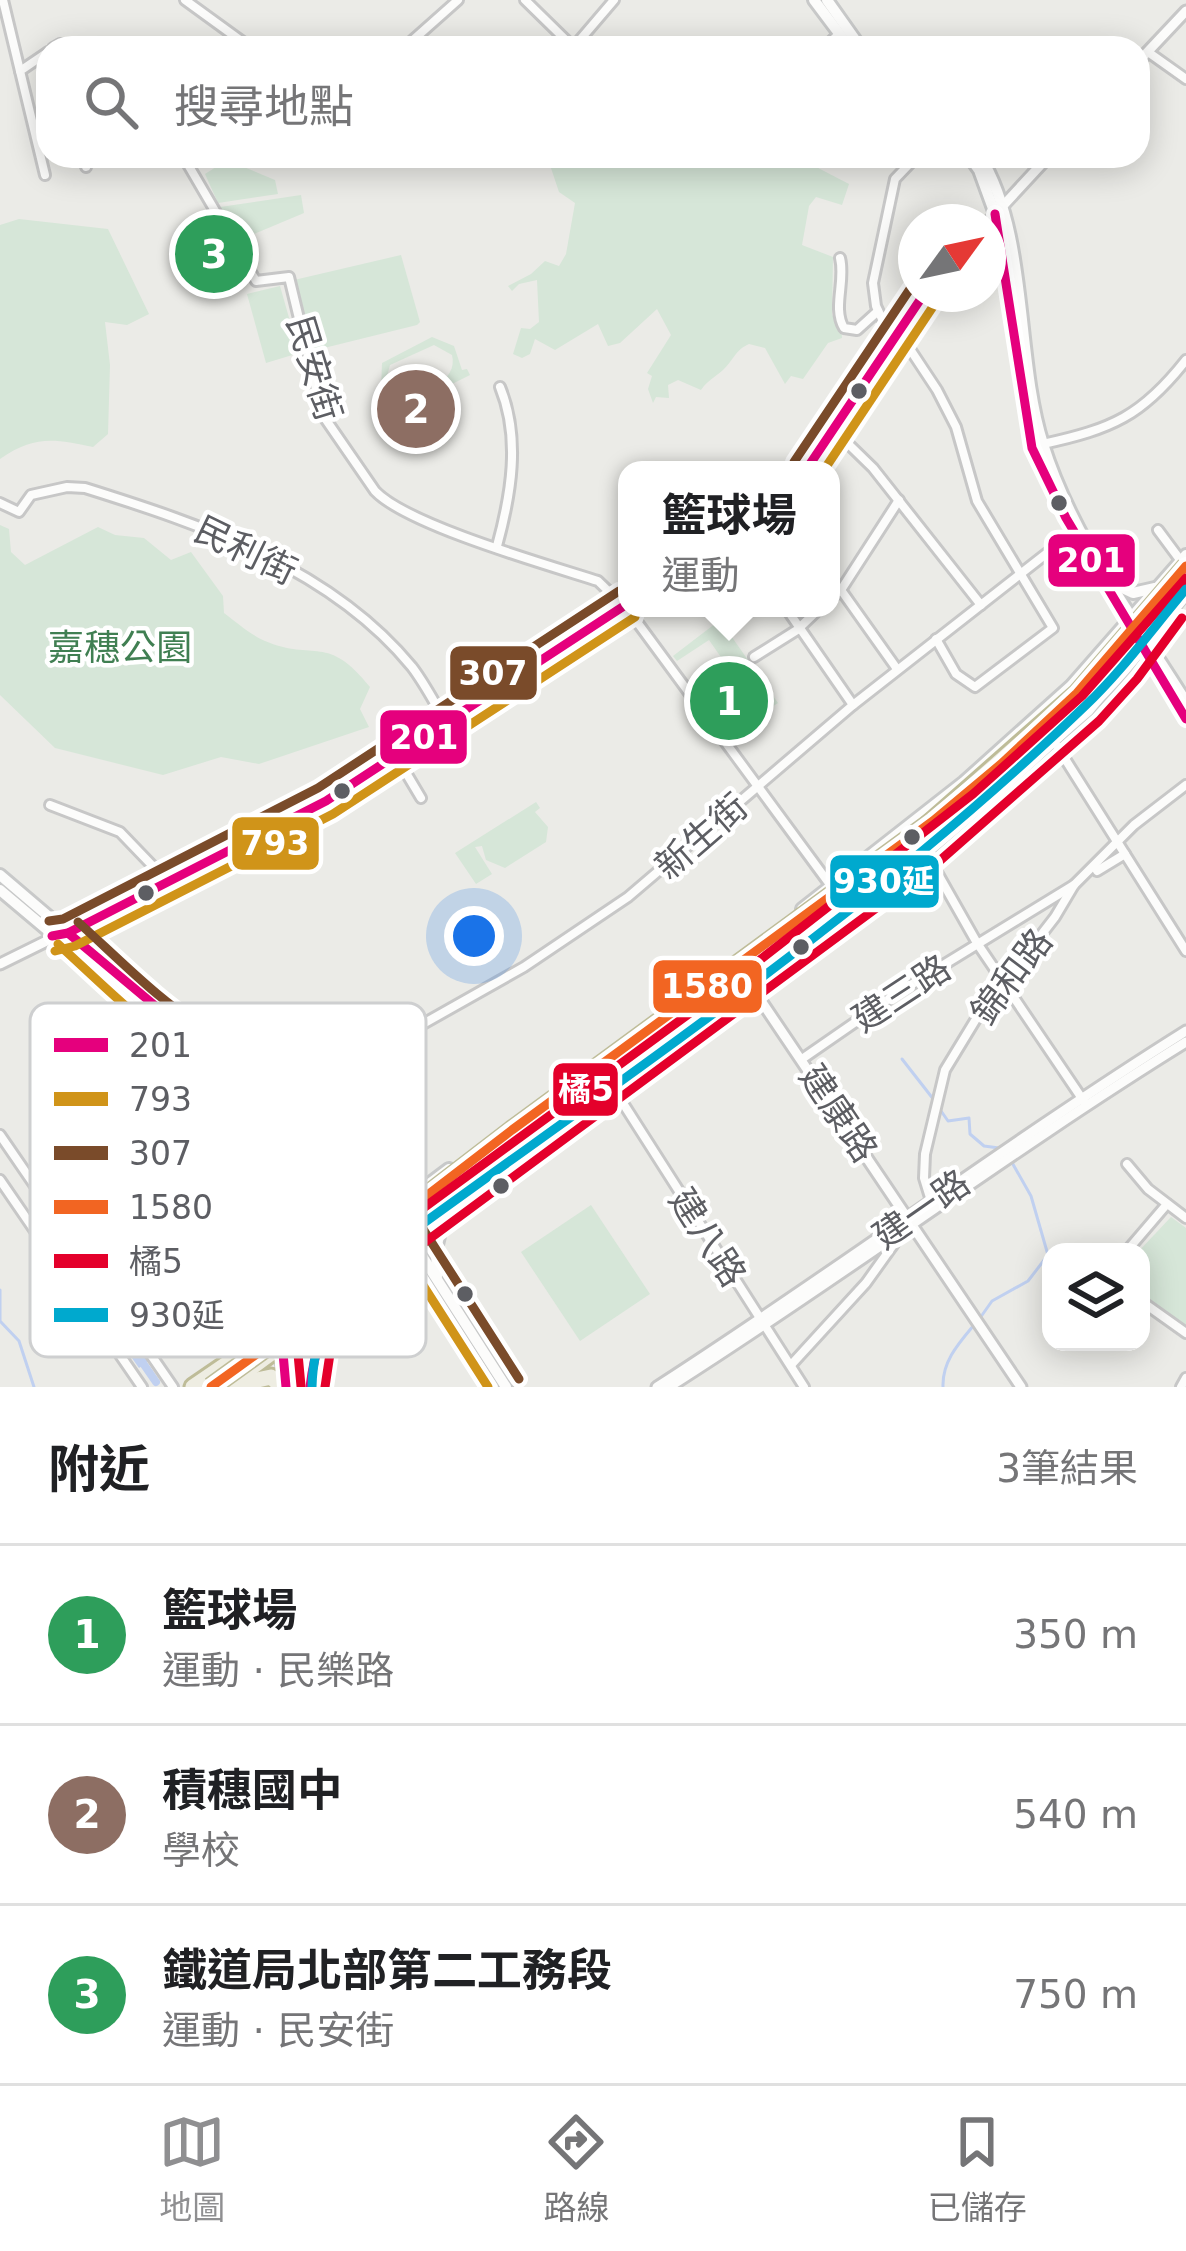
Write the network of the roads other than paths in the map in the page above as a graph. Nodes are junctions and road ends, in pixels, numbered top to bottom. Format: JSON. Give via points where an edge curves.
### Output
{"nodes":[{"id":1,"x":3,"y":0,"type":"edge"},
{"id":2,"x":185,"y":0,"type":"edge"},
{"id":3,"x":458,"y":0,"type":"edge"},
{"id":4,"x":525,"y":0,"type":"edge"},
{"id":5,"x":614,"y":0,"type":"edge"},
{"id":6,"x":814,"y":0,"type":"edge"},
{"id":7,"x":826,"y":0,"type":"edge"},
{"id":8,"x":1186,"y":11,"type":"edge"},
{"id":9,"x":838,"y":35,"type":"edge"},
{"id":10,"x":234,"y":36,"type":"edge"},
{"id":11,"x":418,"y":36,"type":"edge"},
{"id":12,"x":561,"y":36,"type":"edge"},
{"id":13,"x":583,"y":36,"type":"edge"},
{"id":14,"x":852,"y":36,"type":"edge"},
{"id":15,"x":1150,"y":50,"type":"edge"},
{"id":16,"x":1150,"y":53,"type":"edge"},
{"id":17,"x":36,"y":60,"type":"edge"},
{"id":18,"x":20,"y":71,"type":"junction"},
{"id":19,"x":1186,"y":79,"type":"edge"},
{"id":20,"x":36,"y":138,"type":"edge"},
{"id":21,"x":43,"y":168,"type":"edge"},
{"id":22,"x":190,"y":168,"type":"edge"},
{"id":23,"x":906,"y":168,"type":"edge"},
{"id":24,"x":978,"y":168,"type":"edge"},
{"id":25,"x":983,"y":168,"type":"edge"},
{"id":26,"x":1038,"y":168,"type":"edge"},
{"id":27,"x":45,"y":175,"type":"dead end"},
{"id":28,"x":991,"y":204,"type":"edge"},
{"id":29,"x":992,"y":204,"type":"edge"},
{"id":30,"x":1004,"y":204,"type":"edge"},
{"id":31,"x":840,"y":258,"type":"dead end"},
{"id":32,"x":1006,"y":267,"type":"edge"},
{"id":33,"x":1006,"y":284,"type":"edge"},
{"id":34,"x":878,"y":311,"type":"junction"},
{"id":35,"x":911,"y":312,"type":"edge"},
{"id":36,"x":898,"y":331,"type":"junction"},
{"id":37,"x":1186,"y":360,"type":"edge"},
{"id":38,"x":500,"y":387,"type":"dead end"},
{"id":39,"x":833,"y":429,"type":"junction"},
{"id":40,"x":1043,"y":444,"type":"junction"},
{"id":41,"x":812,"y":461,"type":"edge"},
{"id":42,"x":899,"y":500,"type":"junction"},
{"id":43,"x":0,"y":503,"type":"edge"},
{"id":44,"x":1077,"y":530,"type":"junction"},
{"id":45,"x":1157,"y":530,"type":"dead end"},
{"id":46,"x":497,"y":546,"type":"junction"},
{"id":47,"x":1184,"y":560,"type":"edge"},
{"id":48,"x":1019,"y":575,"type":"junction"},
{"id":49,"x":1186,"y":577,"type":"edge"},
{"id":50,"x":1112,"y":583,"type":"junction"},
{"id":51,"x":841,"y":590,"type":"joint"},
{"id":52,"x":1154,"y":592,"type":"junction"},
{"id":53,"x":1186,"y":592,"type":"edge"},
{"id":54,"x":618,"y":598,"type":"edge"},
{"id":55,"x":981,"y":605,"type":"junction"},
{"id":56,"x":618,"y":610,"type":"edge"},
{"id":57,"x":635,"y":617,"type":"edge"},
{"id":58,"x":790,"y":617,"type":"edge"},
{"id":59,"x":811,"y":617,"type":"edge"},
{"id":60,"x":797,"y":630,"type":"junction"},
{"id":61,"x":1137,"y":632,"type":"junction"},
{"id":62,"x":936,"y":639,"type":"junction"},
{"id":63,"x":754,"y":657,"type":"dead end"},
{"id":64,"x":897,"y":669,"type":"junction"},
{"id":65,"x":1125,"y":670,"type":"junction"},
{"id":66,"x":1156,"y":672,"type":"junction"},
{"id":67,"x":1186,"y":702,"type":"edge"},
{"id":68,"x":853,"y":705,"type":"junction"},
{"id":69,"x":1186,"y":719,"type":"edge"},
{"id":70,"x":447,"y":723,"type":"junction"},
{"id":71,"x":1055,"y":743,"type":"junction"},
{"id":72,"x":396,"y":756,"type":"junction"},
{"id":73,"x":1186,"y":785,"type":"edge"},
{"id":74,"x":759,"y":786,"type":"junction"},
{"id":75,"x":421,"y":798,"type":"dead end"},
{"id":76,"x":50,"y":805,"type":"dead end"},
{"id":77,"x":933,"y":827,"type":"junction"},
{"id":78,"x":1119,"y":844,"type":"junction"},
{"id":79,"x":926,"y":853,"type":"junction"},
{"id":80,"x":1125,"y":854,"type":"junction"},
{"id":81,"x":0,"y":875,"type":"edge"},
{"id":82,"x":169,"y":883,"type":"junction"},
{"id":83,"x":1075,"y":885,"type":"junction"},
{"id":84,"x":832,"y":886,"type":"junction"},
{"id":85,"x":0,"y":890,"type":"edge"},
{"id":86,"x":841,"y":899,"type":"junction"},
{"id":87,"x":850,"y":911,"type":"junction"},
{"id":88,"x":68,"y":933,"type":"junction"},
{"id":89,"x":52,"y":936,"type":"junction"},
{"id":90,"x":977,"y":943,"type":"junction"},
{"id":91,"x":1186,"y":951,"type":"edge"},
{"id":92,"x":0,"y":964,"type":"edge"},
{"id":93,"x":743,"y":974,"type":"junction"},
{"id":94,"x":1004,"y":980,"type":"junction"},
{"id":95,"x":133,"y":1003,"type":"edge"},
{"id":96,"x":150,"y":1003,"type":"edge"},
{"id":97,"x":426,"y":1022,"type":"edge"},
{"id":98,"x":1186,"y":1031,"type":"edge"},
{"id":99,"x":1186,"y":1042,"type":"edge"},
{"id":100,"x":802,"y":1059,"type":"junction"},
{"id":101,"x":608,"y":1081,"type":"junction"},
{"id":102,"x":1083,"y":1101,"type":"junction"},
{"id":103,"x":0,"y":1135,"type":"edge"},
{"id":104,"x":1126,"y":1163,"type":"dead end"},
{"id":105,"x":30,"y":1178,"type":"edge"},
{"id":106,"x":436,"y":1179,"type":"junction"},
{"id":107,"x":0,"y":1180,"type":"edge"},
{"id":108,"x":426,"y":1182,"type":"edge"},
{"id":109,"x":426,"y":1186,"type":"edge"},
{"id":110,"x":1167,"y":1204,"type":"junction"},
{"id":111,"x":426,"y":1207,"type":"edge"},
{"id":112,"x":933,"y":1207,"type":"junction"},
{"id":113,"x":426,"y":1209,"type":"edge"},
{"id":114,"x":445,"y":1211,"type":"junction"},
{"id":115,"x":426,"y":1217,"type":"edge"},
{"id":116,"x":1186,"y":1218,"type":"edge"},
{"id":117,"x":426,"y":1219,"type":"edge"},
{"id":118,"x":912,"y":1221,"type":"junction"},
{"id":119,"x":30,"y":1225,"type":"edge"},
{"id":120,"x":901,"y":1234,"type":"junction"},
{"id":121,"x":1134,"y":1243,"type":"edge"},
{"id":122,"x":426,"y":1266,"type":"edge"},
{"id":123,"x":437,"y":1280,"type":"junction"},
{"id":124,"x":426,"y":1283,"type":"edge"},
{"id":125,"x":1150,"y":1308,"type":"edge"},
{"id":126,"x":764,"y":1323,"type":"junction"},
{"id":127,"x":1186,"y":1334,"type":"edge"},
{"id":128,"x":121,"y":1357,"type":"edge"},
{"id":129,"x":153,"y":1357,"type":"edge"},
{"id":130,"x":239,"y":1357,"type":"edge"},
{"id":131,"x":253,"y":1357,"type":"edge"},
{"id":132,"x":263,"y":1357,"type":"edge"},
{"id":133,"x":279,"y":1357,"type":"edge"},
{"id":134,"x":284,"y":1357,"type":"edge"},
{"id":135,"x":304,"y":1357,"type":"edge"},
{"id":136,"x":308,"y":1357,"type":"edge"},
{"id":137,"x":311,"y":1357,"type":"edge"},
{"id":138,"x":791,"y":1366,"type":"junction"},
{"id":139,"x":1186,"y":1378,"type":"edge"},
{"id":140,"x":245,"y":1386,"type":"edge"},
{"id":141,"x":142,"y":1387,"type":"edge"},
{"id":142,"x":173,"y":1387,"type":"edge"},
{"id":143,"x":190,"y":1387,"type":"edge"},
{"id":144,"x":211,"y":1387,"type":"edge"},
{"id":145,"x":225,"y":1387,"type":"edge"},
{"id":146,"x":282,"y":1387,"type":"edge"},
{"id":147,"x":304,"y":1387,"type":"edge"},
{"id":148,"x":493,"y":1387,"type":"edge"},
{"id":149,"x":506,"y":1387,"type":"edge"},
{"id":150,"x":657,"y":1387,"type":"edge"},
{"id":151,"x":669,"y":1387,"type":"edge"},
{"id":152,"x":804,"y":1387,"type":"edge"},
{"id":153,"x":1021,"y":1387,"type":"edge"},
{"id":154,"x":1181,"y":1387,"type":"edge"}],
"edges":[{"from":1,"to":18,"type":"street"},
{"from":2,"to":10,"type":"street"},
{"from":3,"to":11,"type":"street"},
{"from":4,"to":12,"type":"street"},
{"from":5,"to":13,"type":"street"},
{"from":6,"to":9,"type":"main road"},
{"from":7,"to":14,"type":"main road"},
{"from":8,"to":15,"type":"street"},
{"from":16,"to":19,"type":"street"},
{"from":17,"to":18,"type":"street"},
{"from":18,"to":20,"type":"street"},
{"from":21,"to":27,"type":"street"},
{"from":22,"to":46,"type":"street","name":"民安街","via":[[256,281],[289,277],[322,413],[375,491]]},
{"from":23,"to":34,"type":"street","via":[[895,179],[873,283]]},
{"from":24,"to":28,"type":"main road"},
{"from":25,"to":29,"type":"main road"},
{"from":26,"to":30,"type":"street"},
{"from":31,"to":34,"type":"street","via":[[844,328],[857,330]]},
{"from":32,"to":40,"type":"main road"},
{"from":33,"to":44,"type":"main road","via":[[1032,448]]},
{"from":34,"to":36,"type":"street"},
{"from":35,"to":36,"type":"street"},
{"from":36,"to":39,"type":"street"},
{"from":36,"to":48,"type":"street","via":[[956,427],[976,501]]},
{"from":37,"to":40,"type":"street","via":[[1145,406]]},
{"from":38,"to":46,"type":"street","via":[[513,463]]},
{"from":39,"to":41,"type":"street"},
{"from":39,"to":42,"type":"street"},
{"from":40,"to":44,"type":"main road"},
{"from":42,"to":51,"type":"street"},
{"from":42,"to":55,"type":"street"},
{"from":43,"to":70,"type":"street","name":"民利街","via":[[20,512],[31,495],[85,488],[239,542],[364,618],[413,669]]},
{"from":44,"to":48,"type":"street","name":"新生街"},
{"from":44,"to":50,"type":"main road"},
{"from":44,"to":61,"type":"main road"},
{"from":45,"to":47,"type":"street"},
{"from":46,"to":54,"type":"street","name":"民安街","via":[[598,581]]},
{"from":47,"to":52,"type":"main road"},
{"from":47,"to":77,"type":"highway","bridge":true,"via":[[1078,693]]},
{"from":48,"to":55,"type":"street","name":"新生街"},
{"from":48,"to":62,"type":"street","via":[[1053,628],[975,687],[956,674]]},
{"from":49,"to":77,"type":"highway","bridge":true,"via":[[1076,708]]},
{"from":50,"to":52,"type":"main road"},
{"from":50,"to":61,"type":"main road"},
{"from":51,"to":64,"type":"street"},
{"from":52,"to":61,"type":"main road"},
{"from":53,"to":61,"type":"main road"},
{"from":55,"to":62,"type":"street","name":"新生街"},
{"from":56,"to":70,"type":"street"},
{"from":57,"to":74,"type":"street","name":"民安街"},
{"from":58,"to":60,"type":"street"},
{"from":59,"to":60,"type":"street"},
{"from":60,"to":63,"type":"street"},
{"from":60,"to":68,"type":"street"},
{"from":61,"to":65,"type":"main road"},
{"from":61,"to":66,"type":"main road"},
{"from":61,"to":67,"type":"main road"},
{"from":61,"to":84,"type":"main road"},
{"from":61,"to":86,"type":"main road","via":[[1016,757]]},
{"from":62,"to":64,"type":"street","name":"新生街"},
{"from":64,"to":68,"type":"street","name":"新生街"},
{"from":65,"to":66,"type":"main road"},
{"from":65,"to":71,"type":"main road"},
{"from":66,"to":69,"type":"main road"},
{"from":68,"to":74,"type":"street","name":"新生街"},
{"from":70,"to":72,"type":"street"},
{"from":71,"to":78,"type":"street"},
{"from":71,"to":79,"type":"main road"},
{"from":72,"to":75,"type":"street"},
{"from":72,"to":82,"type":"street"},
{"from":73,"to":78,"type":"street","name":"錦和路"},
{"from":74,"to":84,"type":"street","name":"民安街"},
{"from":74,"to":97,"type":"street","name":"新生街","via":[[574,936]]},
{"from":76,"to":82,"type":"street","via":[[120,832]]},
{"from":77,"to":113,"type":"highway","bridge":true},
{"from":77,"to":117,"type":"highway","bridge":true,"via":[[908,860]]},
{"from":78,"to":80,"type":"street"},
{"from":78,"to":83,"type":"street","name":"錦和路"},
{"from":79,"to":87,"type":"main road"},
{"from":79,"to":90,"type":"street"},
{"from":80,"to":83,"type":"street","name":"建三路"},
{"from":80,"to":91,"type":"street"},
{"from":81,"to":88,"type":"main road"},
{"from":82,"to":88,"type":"street"},
{"from":83,"to":90,"type":"street","name":"建三路"},
{"from":83,"to":94,"type":"street","name":"錦和路"},
{"from":84,"to":86,"type":"street","name":"民安街"},
{"from":84,"to":93,"type":"main road"},
{"from":85,"to":89,"type":"main road"},
{"from":86,"to":87,"type":"street","name":"民安街"},
{"from":86,"to":93,"type":"main road"},
{"from":87,"to":93,"type":"main road"},
{"from":88,"to":89,"type":"street"},
{"from":88,"to":96,"type":"main road"},
{"from":89,"to":92,"type":"street"},
{"from":89,"to":95,"type":"main road"},
{"from":90,"to":94,"type":"street"},
{"from":90,"to":100,"type":"street","name":"建三路"},
{"from":93,"to":100,"type":"street","name":"建康路"},
{"from":93,"to":101,"type":"highway"},
{"from":93,"to":106,"type":"main road"},
{"from":94,"to":102,"type":"street"},
{"from":94,"to":112,"type":"street","name":"錦和路","via":[[945,1070],[924,1178]]},
{"from":98,"to":102,"type":"street","name":"建一路"},
{"from":99,"to":102,"type":"street","name":"建一路"},
{"from":100,"to":118,"type":"street","name":"建康路"},
{"from":101,"to":111,"type":"highway","bridge":true},
{"from":101,"to":114,"type":"main road"},
{"from":101,"to":126,"type":"street","name":"建八路"},
{"from":102,"to":112,"type":"street","name":"建一路"},
{"from":103,"to":105,"type":"street"},
{"from":104,"to":110,"type":"street"},
{"from":106,"to":108,"type":"main road"},
{"from":106,"to":109,"type":"main road"},
{"from":107,"to":119,"type":"street"},
{"from":110,"to":116,"type":"street"},
{"from":110,"to":121,"type":"street"},
{"from":112,"to":118,"type":"street","name":"建一路"},
{"from":114,"to":115,"type":"main road"},
{"from":114,"to":123,"type":"main road"},
{"from":118,"to":120,"type":"street","name":"建一路"},
{"from":118,"to":126,"type":"street","name":"建一路"},
{"from":118,"to":153,"type":"street","name":"建康路"},
{"from":120,"to":126,"type":"street","name":"建一路"},
{"from":120,"to":138,"type":"street"},
{"from":122,"to":123,"type":"main road"},
{"from":123,"to":149,"type":"main road"},
{"from":124,"to":148,"type":"main road"},
{"from":125,"to":127,"type":"street"},
{"from":126,"to":138,"type":"street","name":"建八路"},
{"from":126,"to":150,"type":"street","name":"建一路"},
{"from":126,"to":151,"type":"street","name":"建一路"},
{"from":128,"to":141,"type":"street"},
{"from":129,"to":142,"type":"street"},
{"from":130,"to":143,"type":"highway","bridge":true},
{"from":131,"to":144,"type":"highway","bridge":true},
{"from":132,"to":145,"type":"highway","bridge":true},
{"from":133,"to":140,"type":"highway"},
{"from":134,"to":146,"type":"main road"},
{"from":135,"to":147,"type":"main road"},
{"from":136,"to":147,"type":"highway","bridge":true},
{"from":137,"to":147,"type":"main road"},
{"from":138,"to":152,"type":"street","name":"建八路"},
{"from":139,"to":154,"type":"street"},
{"from":140,"to":146,"type":"highway","via":[[271,1377]]}]}
